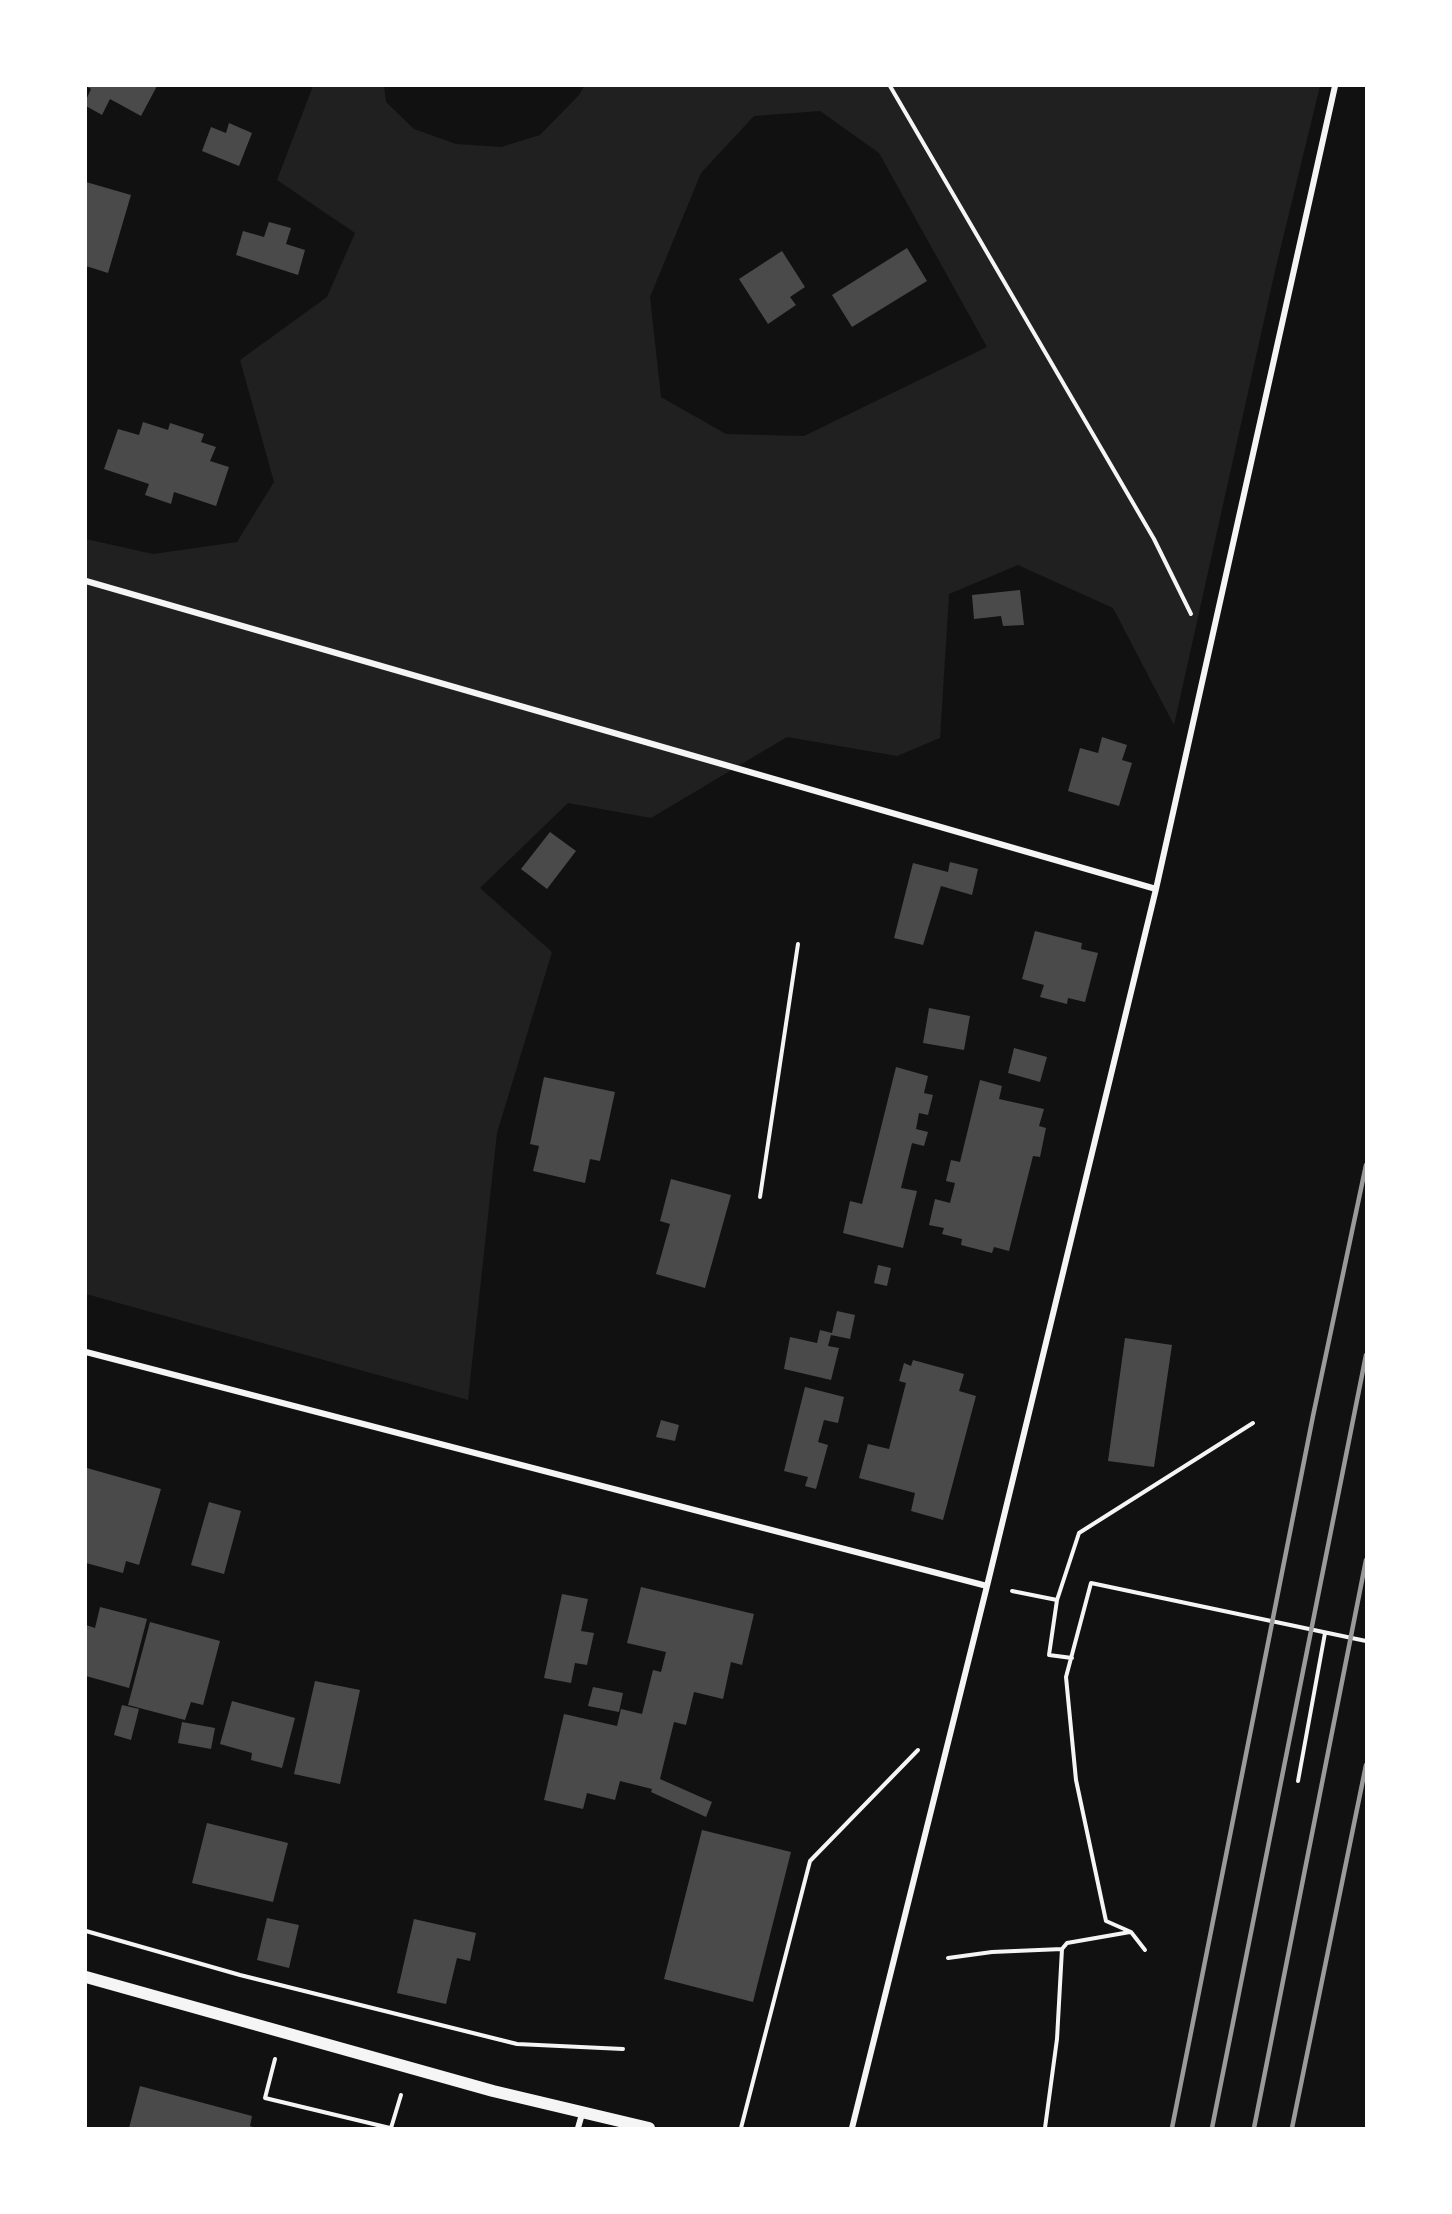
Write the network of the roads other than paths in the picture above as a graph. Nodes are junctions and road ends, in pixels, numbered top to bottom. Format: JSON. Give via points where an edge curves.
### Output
{"nodes":[{"id":1,"x":1335,"y":86,"type":"edge"},
{"id":2,"x":86,"y":581,"type":"edge"},
{"id":3,"x":1156,"y":889,"type":"junction"},
{"id":4,"x":86,"y":1352,"type":"edge"},
{"id":5,"x":987,"y":1586,"type":"junction"},
{"id":6,"x":86,"y":1977,"type":"edge"},
{"id":7,"x":582,"y":2114,"type":"junction"},
{"id":8,"x":578,"y":2128,"type":"edge"},
{"id":9,"x":649,"y":2128,"type":"edge"},
{"id":10,"x":852,"y":2128,"type":"edge"}],
"edges":[{"from":1,"to":3,"type":"street"},
{"from":2,"to":3,"type":"street"},
{"from":3,"to":5,"type":"street"},
{"from":4,"to":5,"type":"street"},
{"from":5,"to":10,"type":"street"},
{"from":6,"to":7,"type":"main road"},
{"from":7,"to":8,"type":"street"},
{"from":7,"to":9,"type":"main road"}]}
